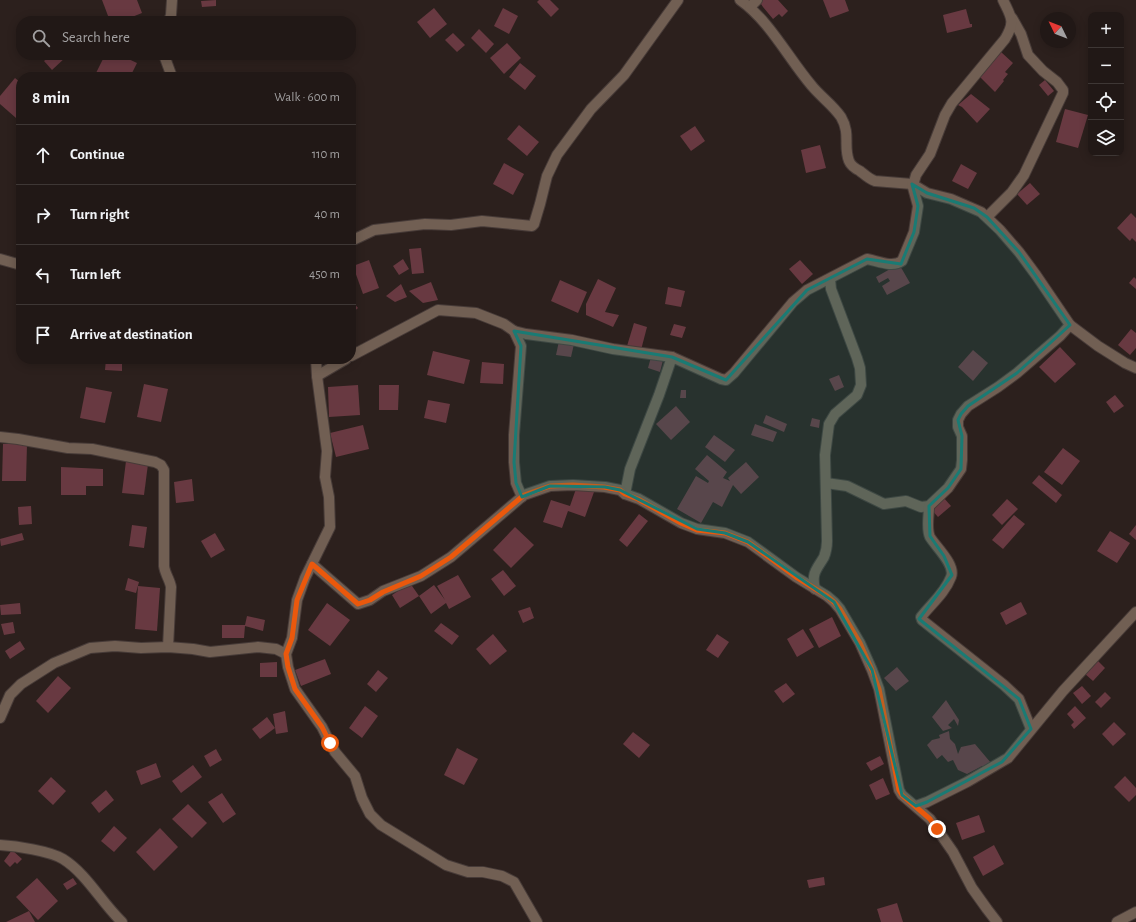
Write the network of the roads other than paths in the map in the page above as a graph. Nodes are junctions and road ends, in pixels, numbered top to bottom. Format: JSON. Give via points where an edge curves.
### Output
{"nodes":[{"id":1,"x":172,"y":0,"type":"edge"},
{"id":2,"x":678,"y":0,"type":"edge"},
{"id":3,"x":740,"y":0,"type":"edge"},
{"id":4,"x":1003,"y":0,"type":"edge"},
{"id":5,"x":753,"y":3,"type":"edge"},
{"id":6,"x":171,"y":16,"type":"edge"},
{"id":7,"x":1012,"y":18,"type":"junction"},
{"id":8,"x":166,"y":60,"type":"edge"},
{"id":9,"x":170,"y":72,"type":"edge"},
{"id":10,"x":912,"y":184,"type":"junction"},
{"id":11,"x":986,"y":217,"type":"junction"},
{"id":12,"x":356,"y":239,"type":"edge"},
{"id":13,"x":0,"y":259,"type":"edge"},
{"id":14,"x":16,"y":264,"type":"edge"},
{"id":15,"x":830,"y":279,"type":"junction"},
{"id":16,"x":1070,"y":325,"type":"junction"},
{"id":17,"x":514,"y":330,"type":"junction"},
{"id":18,"x":356,"y":353,"type":"edge"},
{"id":19,"x":672,"y":357,"type":"junction"},
{"id":20,"x":316,"y":364,"type":"edge"},
{"id":21,"x":337,"y":364,"type":"edge"},
{"id":22,"x":1136,"y":368,"type":"edge"},
{"id":23,"x":317,"y":376,"type":"junction"},
{"id":24,"x":0,"y":437,"type":"edge"},
{"id":25,"x":826,"y":483,"type":"junction"},
{"id":26,"x":625,"y":494,"type":"junction"},
{"id":27,"x":522,"y":497,"type":"junction"},
{"id":28,"x":929,"y":506,"type":"junction"},
{"id":29,"x":312,"y":564,"type":"junction"},
{"id":30,"x":815,"y":589,"type":"junction"},
{"id":31,"x":1136,"y":612,"type":"edge"},
{"id":32,"x":168,"y":647,"type":"junction"},
{"id":33,"x":286,"y":654,"type":"junction"},
{"id":34,"x":0,"y":718,"type":"edge"},
{"id":35,"x":1031,"y":728,"type":"junction"},
{"id":36,"x":916,"y":806,"type":"junction"},
{"id":37,"x":0,"y":845,"type":"edge"},
{"id":38,"x":1136,"y":912,"type":"edge"},
{"id":39,"x":122,"y":922,"type":"edge"},
{"id":40,"x":537,"y":922,"type":"edge"},
{"id":41,"x":997,"y":922,"type":"edge"},
{"id":42,"x":1117,"y":922,"type":"edge"}],
"edges":[{"from":1,"to":6,"type":"street"},
{"from":2,"to":12,"type":"street","via":[[624,75],[591,108],[557,154],[547,176],[532,226],[482,221],[451,225],[425,224],[374,230]]},
{"from":3,"to":5,"type":"street"},
{"from":4,"to":7,"type":"street"},
{"from":5,"to":10,"type":"street","via":[[812,87],[840,115],[847,133],[847,150],[851,164],[875,182]]},
{"from":7,"to":10,"type":"street","via":[[1010,32],[952,103],[930,154]]},
{"from":7,"to":11,"type":"street","via":[[1028,55],[1061,86],[1063,93],[1024,175],[1012,192]]},
{"from":8,"to":9,"type":"street"},
{"from":10,"to":11,"type":"street","via":[[927,193],[974,208]]},
{"from":10,"to":15,"type":"street","via":[[918,206],[914,232],[902,261],[898,264],[867,259]]},
{"from":11,"to":16,"type":"street","via":[[1019,252]]},
{"from":13,"to":14,"type":"street"},
{"from":15,"to":19,"type":"street","via":[[807,290],[793,302],[726,380]]},
{"from":15,"to":25,"type":"street","via":[[831,289],[858,363],[861,385],[857,395],[835,414],[829,424],[825,454]]},
{"from":16,"to":22,"type":"street","via":[[1098,346]]},
{"from":16,"to":28,"type":"street","via":[[1017,373],[968,406],[961,414],[958,427],[962,436],[961,469],[948,488]]},
{"from":17,"to":18,"type":"street","via":[[476,312],[438,310]]},
{"from":17,"to":19,"type":"street","via":[[613,349]]},
{"from":17,"to":27,"type":"street","via":[[521,346],[514,462],[516,483]]},
{"from":19,"to":26,"type":"street","via":[[630,469]]},
{"from":20,"to":23,"type":"street"},
{"from":21,"to":23,"type":"street"},
{"from":23,"to":29,"type":"street","via":[[327,451],[326,477],[330,527]]},
{"from":24,"to":32,"type":"street","via":[[103,451],[161,465],[164,470],[164,566],[171,587]]},
{"from":25,"to":28,"type":"street","via":[[847,486],[884,504],[906,501],[921,507]]},
{"from":25,"to":30,"type":"street","via":[[827,542],[825,553],[814,576]]},
{"from":26,"to":27,"type":"street","via":[[615,489],[573,485],[550,486]]},
{"from":26,"to":30,"type":"street","via":[[697,530],[725,533],[748,542]]},
{"from":27,"to":29,"type":"street","via":[[440,565],[364,603],[358,604]]},
{"from":28,"to":35,"type":"street","via":[[930,536],[944,556],[952,575],[948,584],[921,617],[922,620],[1019,699]]},
{"from":29,"to":33,"type":"street","via":[[297,600],[292,638]]},
{"from":30,"to":36,"type":"street","via":[[838,606],[860,643],[879,689],[899,790],[906,800]]},
{"from":31,"to":35,"type":"street"},
{"from":32,"to":33,"type":"street","via":[[210,652],[258,647]]},
{"from":32,"to":34,"type":"street","via":[[101,646],[74,654],[54,663],[14,690]]},
{"from":33,"to":40,"type":"street","via":[[295,689],[322,727],[332,748],[355,776],[370,814],[380,825],[446,865],[468,872],[502,876],[514,882]]},
{"from":35,"to":36,"type":"street","via":[[1016,749],[1002,762]]},
{"from":36,"to":41,"type":"street","via":[[930,819],[953,852],[972,888]]},
{"from":37,"to":39,"type":"street","via":[[45,852],[62,858],[74,867]]},
{"from":38,"to":42,"type":"street"}]}
